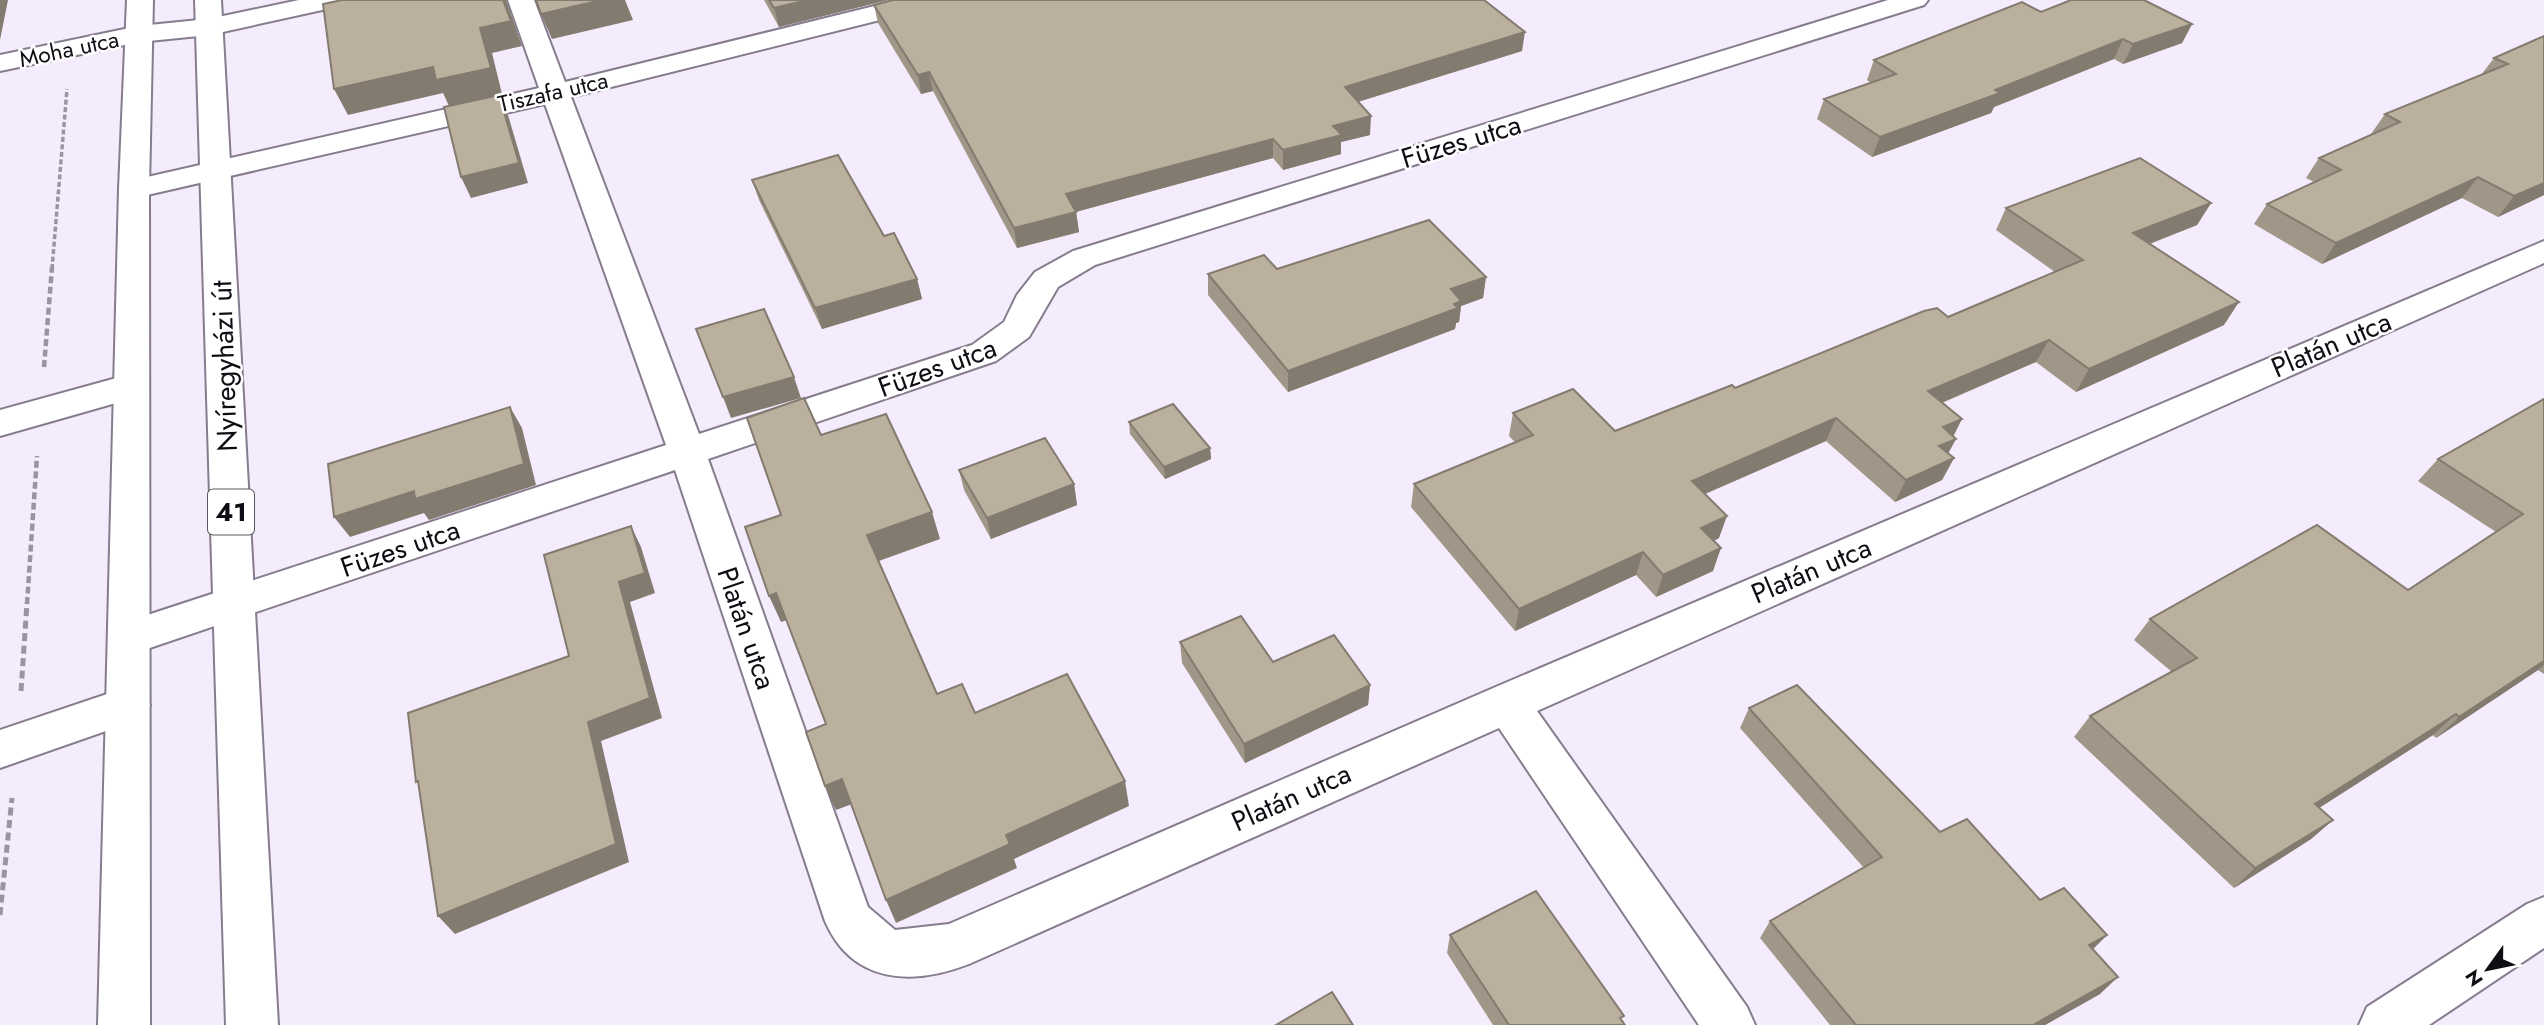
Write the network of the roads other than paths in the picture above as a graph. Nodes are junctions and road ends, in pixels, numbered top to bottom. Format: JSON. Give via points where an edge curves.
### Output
{"nodes":[{"id":1,"x":336,"y":0,"type":"edge"},
{"id":2,"x":521,"y":0,"type":"edge"},
{"id":3,"x":931,"y":0,"type":"edge"},
{"id":4,"x":1914,"y":0,"type":"edge"},
{"id":5,"x":209,"y":13,"type":"edge"},
{"id":6,"x":139,"y":17,"type":"edge"},
{"id":7,"x":0,"y":63,"type":"edge"},
{"id":8,"x":554,"y":93,"type":"junction"},
{"id":9,"x":216,"y":171,"type":"junction"},
{"id":10,"x":134,"y":189,"type":"junction"},
{"id":11,"x":2544,"y":251,"type":"edge"},
{"id":12,"x":131,"y":386,"type":"junction"},
{"id":13,"x":0,"y":423,"type":"edge"},
{"id":14,"x":687,"y":451,"type":"junction"},
{"id":15,"x":235,"y":604,"type":"junction"},
{"id":16,"x":129,"y":638,"type":"junction"},
{"id":17,"x":1506,"y":702,"type":"junction"},
{"id":18,"x":128,"y":705,"type":"junction"},
{"id":19,"x":0,"y":748,"type":"edge"},
{"id":20,"x":2544,"y":920,"type":"edge"},
{"id":21,"x":124,"y":1025,"type":"edge"},
{"id":22,"x":252,"y":1025,"type":"edge"},
{"id":23,"x":1728,"y":1025,"type":"edge"},
{"id":24,"x":2385,"y":1025,"type":"edge"}],
"edges":[{"from":1,"to":5,"type":"street","name":"Moha utca"},
{"from":2,"to":8,"type":"street","name":"Platán utca"},
{"from":3,"to":8,"type":"street","name":"Tiszafa utca"},
{"from":4,"to":14,"type":"street","name":"Füzes utca","via":[[1084,258],[1057,270],[1043,283],[1027,317],[1008,342]]},
{"from":5,"to":6,"type":"street","name":"Moha utca"},
{"from":5,"to":9,"type":"street","name":"Nyíregyházi út","number":"41"},
{"from":6,"to":7,"type":"street","name":"Moha utca"},
{"from":6,"to":10,"type":"street"},
{"from":8,"to":9,"type":"street","name":"Tiszafa utca"},
{"from":8,"to":14,"type":"street","name":"Platán utca"},
{"from":9,"to":10,"type":"street","name":"Tiszafa utca"},
{"from":9,"to":15,"type":"street","name":"Nyíregyházi út","number":"41"},
{"from":10,"to":12,"type":"street"},
{"from":11,"to":17,"type":"street","name":"Platán utca"},
{"from":12,"to":13,"type":"street"},
{"from":12,"to":16,"type":"street"},
{"from":14,"to":15,"type":"street","name":"Füzes utca"},
{"from":14,"to":17,"type":"street","name":"Platán utca","via":[[849,921],[873,947],[902,956],[952,947]]},
{"from":15,"to":16,"type":"street","name":"Füzes utca"},
{"from":15,"to":22,"type":"street","name":"Nyíregyházi út","number":"41"},
{"from":16,"to":18,"type":"street"},
{"from":17,"to":23,"type":"street"},
{"from":18,"to":19,"type":"street"},
{"from":18,"to":21,"type":"street"},
{"from":20,"to":24,"type":"street"}]}
